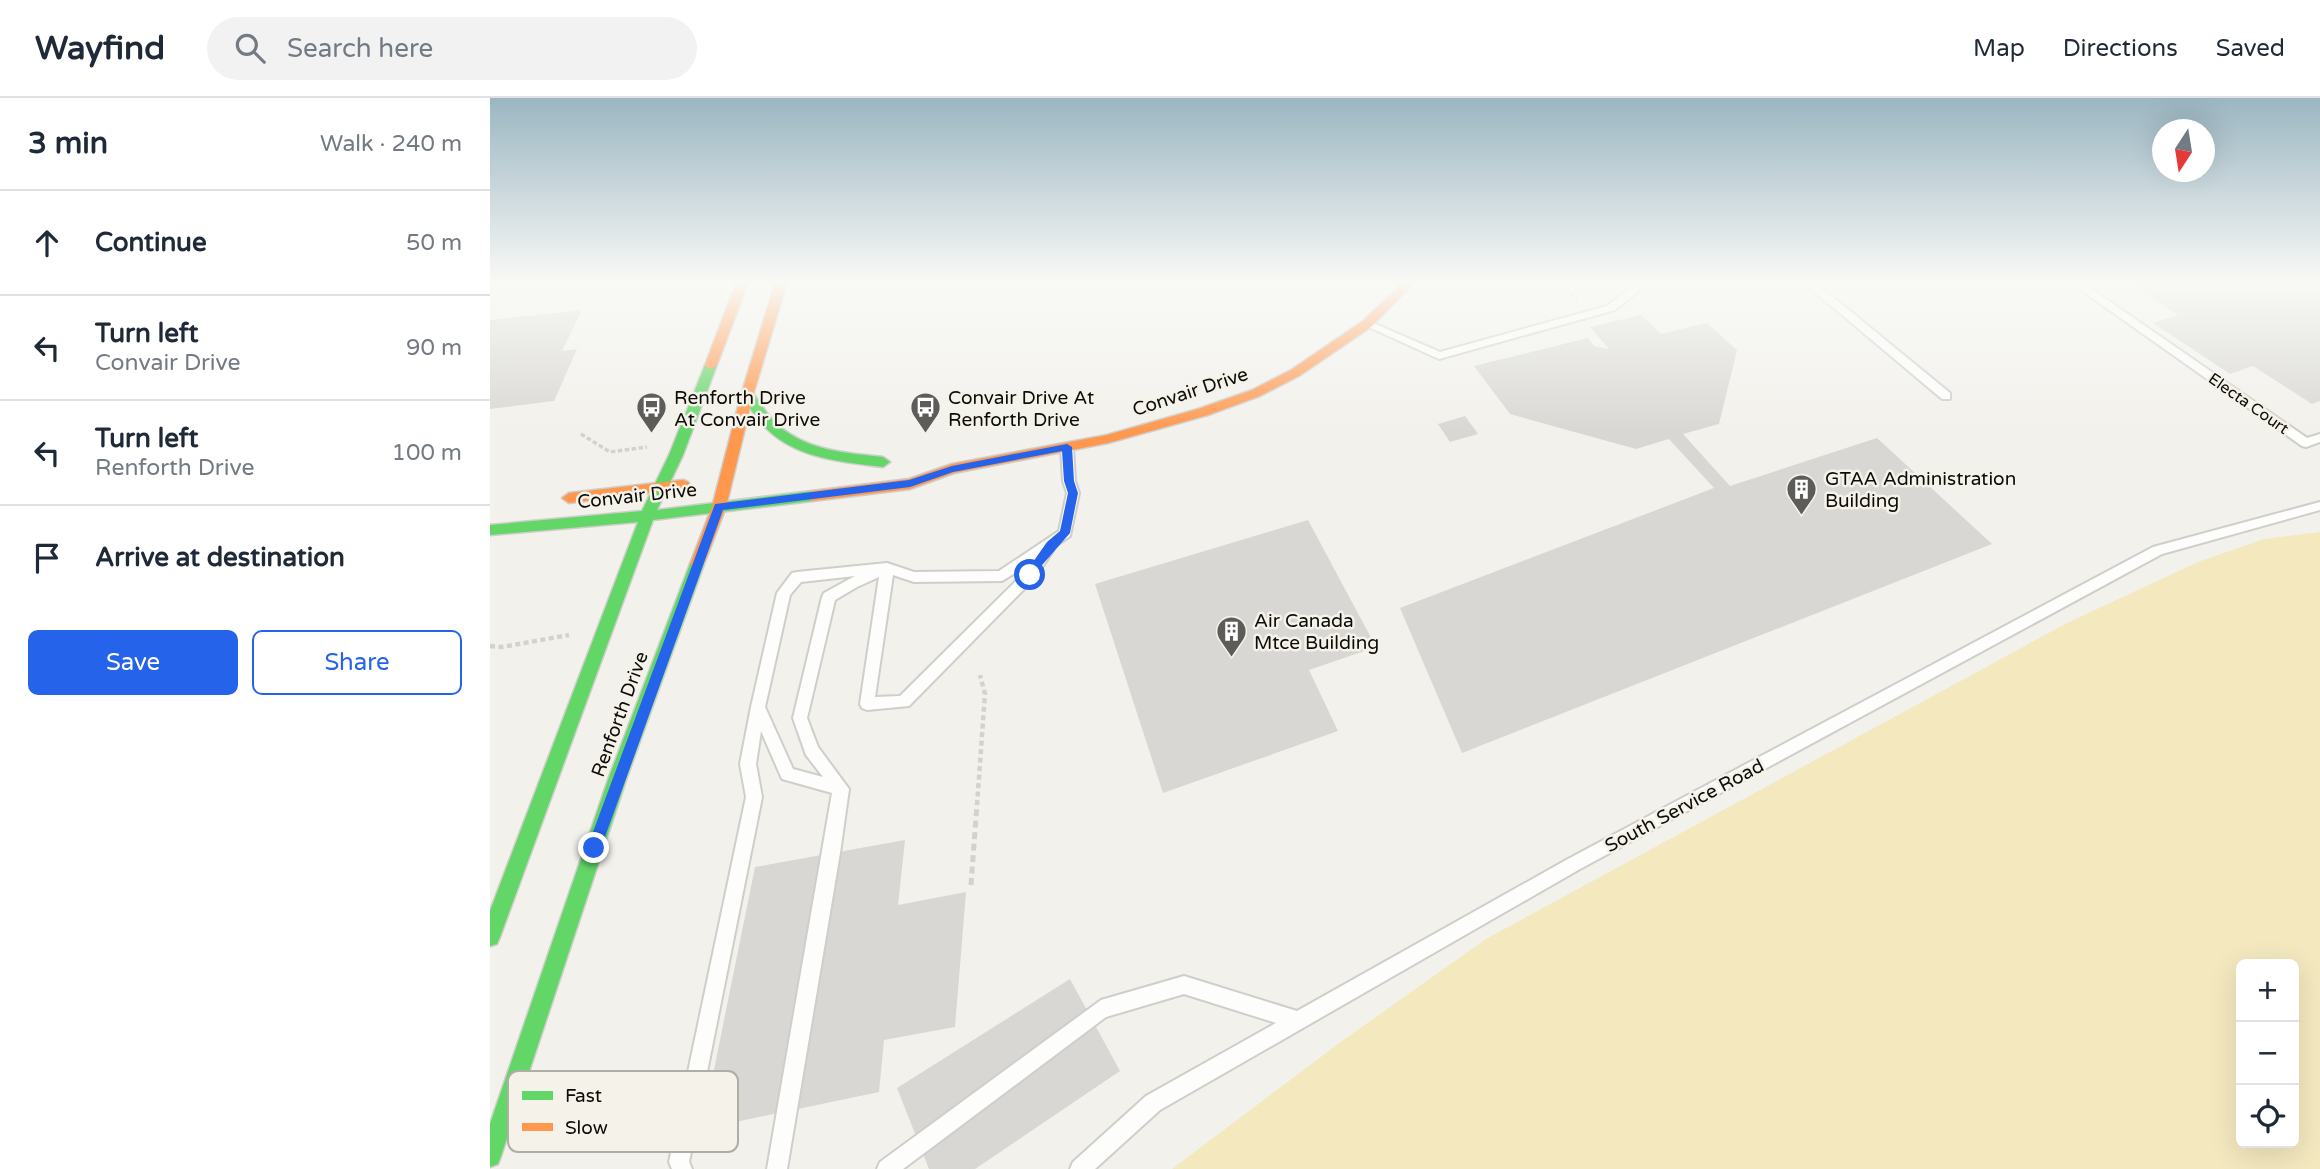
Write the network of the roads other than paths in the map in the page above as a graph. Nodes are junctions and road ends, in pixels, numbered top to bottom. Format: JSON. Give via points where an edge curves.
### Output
{"nodes":[{"id":1,"x":722,"y":333,"type":"edge"},
{"id":2,"x":766,"y":333,"type":"edge"},
{"id":3,"x":1354,"y":333,"type":"edge"},
{"id":4,"x":1387,"y":333,"type":"edge"},
{"id":5,"x":1521,"y":333,"type":"edge"},
{"id":6,"x":1869,"y":333,"type":"edge"},
{"id":7,"x":2148,"y":333,"type":"edge"},
{"id":8,"x":747,"y":395,"type":"junction"},
{"id":9,"x":1947,"y":396,"type":"dead end"},
{"id":10,"x":2320,"y":438,"type":"edge"},
{"id":11,"x":1067,"y":447,"type":"junction"},
{"id":12,"x":904,"y":460,"type":"dead end"},
{"id":13,"x":927,"y":462,"type":"dead end"},
{"id":14,"x":883,"y":463,"type":"junction"},
{"id":15,"x":952,"y":469,"type":"junction"},
{"id":16,"x":816,"y":470,"type":"dead end"},
{"id":17,"x":749,"y":477,"type":"dead end"},
{"id":18,"x":713,"y":482,"type":"junction"},
{"id":19,"x":662,"y":487,"type":"junction"},
{"id":20,"x":558,"y":499,"type":"dead end"},
{"id":21,"x":2320,"y":506,"type":"edge"},
{"id":22,"x":719,"y":507,"type":"junction"},
{"id":23,"x":648,"y":516,"type":"junction"},
{"id":24,"x":490,"y":530,"type":"edge"},
{"id":25,"x":1051,"y":545,"type":"junction"},
{"id":26,"x":887,"y":568,"type":"junction"},
{"id":27,"x":758,"y":707,"type":"junction"},
{"id":28,"x":841,"y":789,"type":"junction"},
{"id":29,"x":490,"y":937,"type":"edge"},
{"id":30,"x":1298,"y":1021,"type":"junction"},
{"id":31,"x":519,"y":1071,"type":"edge"},
{"id":32,"x":698,"y":1071,"type":"edge"},
{"id":33,"x":508,"y":1103,"type":"edge"},
{"id":34,"x":681,"y":1152,"type":"edge"},
{"id":35,"x":490,"y":1156,"type":"edge"},
{"id":36,"x":682,"y":1169,"type":"edge"},
{"id":37,"x":777,"y":1169,"type":"edge"},
{"id":38,"x":887,"y":1169,"type":"edge"},
{"id":39,"x":1080,"y":1169,"type":"edge"}],
"edges":[{"from":1,"to":19,"type":"main road"},
{"from":2,"to":8,"type":"main road","name":"Renforth Drive"},
{"from":3,"to":11,"type":"main road","name":"Convair Drive","via":[[1256,393],[1203,412]]},
{"from":4,"to":5,"type":"lane","via":[[1439,356]]},
{"from":6,"to":9,"type":"lane"},
{"from":7,"to":10,"type":"lane","name":"Electa Court","via":[[2306,443]]},
{"from":8,"to":14,"type":"main road","via":[[761,408],[766,421],[810,449]]},
{"from":8,"to":18,"type":"main road","name":"Renforth Drive"},
{"from":11,"to":15,"type":"main road","name":"Convair Drive"},
{"from":11,"to":25,"type":"lane","via":[[1073,493],[1065,533]]},
{"from":12,"to":14,"type":"main road"},
{"from":13,"to":15,"type":"main road","name":"Convair Drive"},
{"from":14,"to":16,"type":"main road"},
{"from":15,"to":22,"type":"main road","name":"Convair Drive","via":[[910,484]]},
{"from":17,"to":18,"type":"main road","name":"Convair Drive"},
{"from":18,"to":19,"type":"main road","name":"Convair Drive"},
{"from":18,"to":22,"type":"main road","name":"Renforth Drive"},
{"from":19,"to":20,"type":"main road","name":"Convair Drive"},
{"from":19,"to":23,"type":"main road"},
{"from":21,"to":30,"type":"lane","name":"South Service Road","via":[[2158,550],[1574,864]]},
{"from":22,"to":23,"type":"main road","name":"Convair Drive"},
{"from":22,"to":31,"type":"main road","name":"Renforth Drive","via":[[618,777]]},
{"from":23,"to":24,"type":"main road","name":"Convair Drive"},
{"from":23,"to":29,"type":"main road"},
{"from":25,"to":26,"type":"lane","via":[[1002,576],[914,577]]},
{"from":25,"to":26,"type":"lane","via":[[1030,575],[904,702],[867,704]]},
{"from":26,"to":27,"type":"lane","via":[[797,577],[783,593]]},
{"from":26,"to":28,"type":"lane","via":[[829,597],[800,718],[811,750]]},
{"from":27,"to":28,"type":"lane","via":[[788,774]]},
{"from":27,"to":32,"type":"lane","via":[[748,764],[754,797]]},
{"from":28,"to":37,"type":"lane"},
{"from":30,"to":38,"type":"lane","via":[[1184,985],[1101,1009]]},
{"from":30,"to":39,"type":"lane","name":"South Service Road","via":[[1153,1103]]},
{"from":33,"to":35,"type":"main road","name":"Renforth Drive"},
{"from":34,"to":36,"type":"lane"}]}
